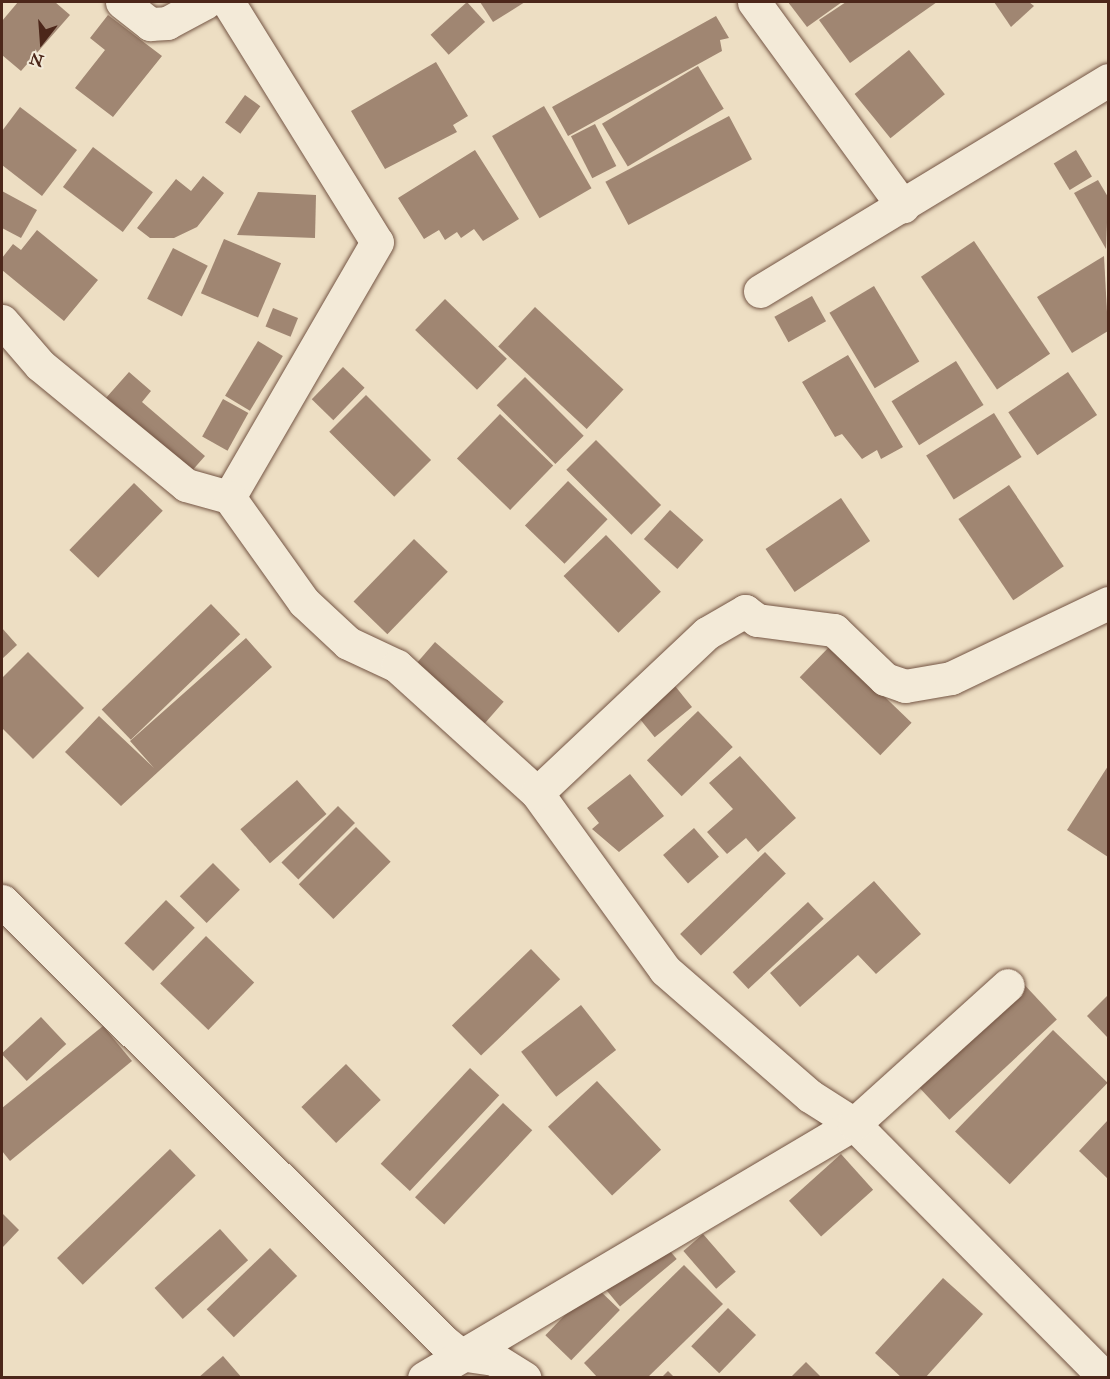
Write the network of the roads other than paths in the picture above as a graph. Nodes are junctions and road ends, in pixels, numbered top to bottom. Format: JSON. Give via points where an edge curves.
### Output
{"nodes":[{"id":1,"x":122,"y":2,"type":"edge"},
{"id":2,"x":206,"y":2,"type":"edge"},
{"id":3,"x":228,"y":2,"type":"edge"},
{"id":4,"x":754,"y":2,"type":"edge"},
{"id":5,"x":1108,"y":81,"type":"edge"},
{"id":6,"x":903,"y":206,"type":"junction"},
{"id":7,"x":760,"y":291,"type":"dead end"},
{"id":8,"x":2,"y":321,"type":"edge"},
{"id":9,"x":229,"y":497,"type":"junction"},
{"id":10,"x":1108,"y":603,"type":"edge"},
{"id":11,"x":537,"y":793,"type":"junction"},
{"id":12,"x":2,"y":901,"type":"edge"},
{"id":13,"x":1008,"y":985,"type":"dead end"},
{"id":14,"x":854,"y":1124,"type":"junction"},
{"id":15,"x":459,"y":1354,"type":"junction"},
{"id":16,"x":424,"y":1377,"type":"edge"},
{"id":17,"x":524,"y":1377,"type":"edge"},
{"id":18,"x":1105,"y":1377,"type":"edge"}],
"edges":[{"from":1,"to":2,"type":"street","via":[[150,24],[167,23]]},
{"from":3,"to":9,"type":"street","via":[[377,242]]},
{"from":4,"to":6,"type":"street"},
{"from":5,"to":6,"type":"street"},
{"from":6,"to":7,"type":"street"},
{"from":8,"to":9,"type":"street","via":[[40,365],[186,485]]},
{"from":9,"to":11,"type":"street","via":[[304,602],[348,643],[397,666]]},
{"from":10,"to":11,"type":"street","via":[[951,678],[905,686],[885,679],[834,630],[757,620],[745,611],[707,633]]},
{"from":11,"to":14,"type":"street","via":[[664,970],[810,1096]]},
{"from":12,"to":15,"type":"street"},
{"from":13,"to":14,"type":"street"},
{"from":14,"to":15,"type":"street"},
{"from":14,"to":18,"type":"street"},
{"from":15,"to":16,"type":"street"},
{"from":15,"to":17,"type":"street","via":[[494,1359]]}]}
